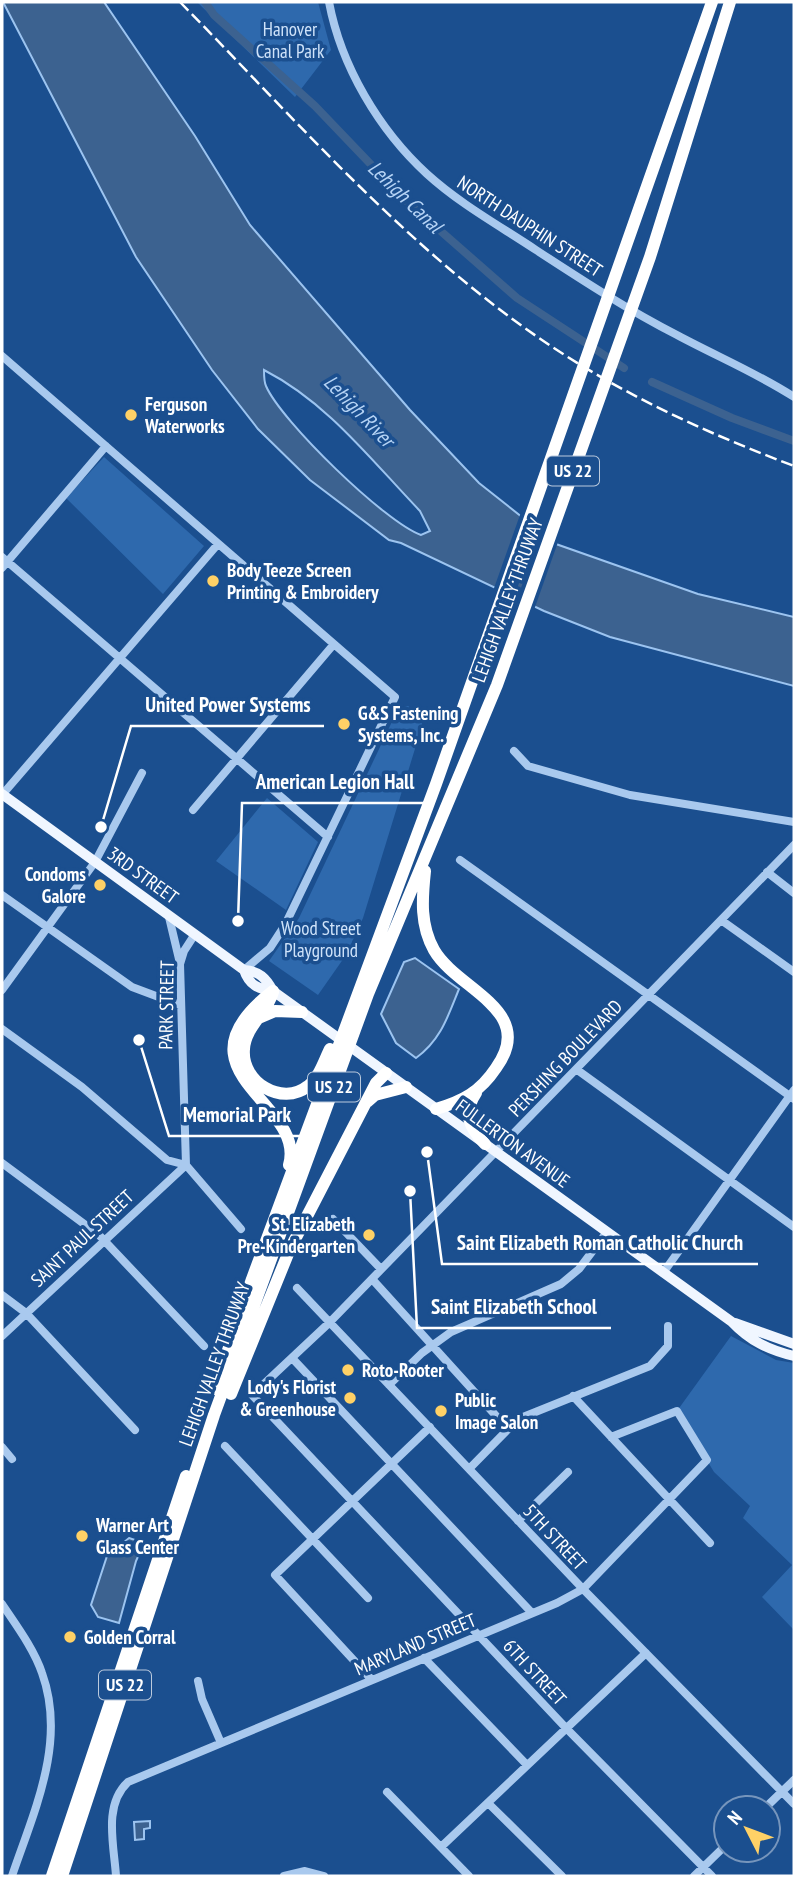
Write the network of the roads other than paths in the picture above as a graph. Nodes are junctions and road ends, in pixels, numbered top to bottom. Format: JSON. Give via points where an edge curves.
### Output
{"nodes":[{"id":1,"x":329,"y":2,"type":"edge"},
{"id":2,"x":712,"y":2,"type":"edge"},
{"id":3,"x":730,"y":2,"type":"edge"},
{"id":4,"x":2,"y":356,"type":"edge"},
{"id":5,"x":794,"y":397,"type":"edge"},
{"id":6,"x":106,"y":446,"type":"junction"},
{"id":7,"x":218,"y":544,"type":"junction"},
{"id":8,"x":4,"y":562,"type":"edge"},
{"id":9,"x":334,"y":645,"type":"junction"},
{"id":10,"x":120,"y":659,"type":"junction"},
{"id":11,"x":514,"y":751,"type":"dead end"},
{"id":12,"x":237,"y":759,"type":"junction"},
{"id":13,"x":142,"y":773,"type":"dead end"},
{"id":14,"x":2,"y":794,"type":"edge"},
{"id":15,"x":193,"y":810,"type":"dead end"},
{"id":16,"x":794,"y":822,"type":"edge"},
{"id":17,"x":328,"y":837,"type":"junction"},
{"id":18,"x":794,"y":845,"type":"edge"},
{"id":19,"x":426,"y":856,"type":"junction"},
{"id":20,"x":460,"y":860,"type":"dead end"},
{"id":21,"x":95,"y":862,"type":"junction"},
{"id":22,"x":767,"y":872,"type":"junction"},
{"id":23,"x":794,"y":892,"type":"edge"},
{"id":24,"x":2,"y":895,"type":"edge"},
{"id":25,"x":168,"y":914,"type":"junction"},
{"id":26,"x":721,"y":920,"type":"junction"},
{"id":27,"x":47,"y":928,"type":"junction"},
{"id":28,"x":195,"y":934,"type":"junction"},
{"id":29,"x":180,"y":964,"type":"junction"},
{"id":30,"x":244,"y":970,"type":"junction"},
{"id":31,"x":794,"y":972,"type":"edge"},
{"id":32,"x":362,"y":982,"type":"junction"},
{"id":33,"x":2,"y":990,"type":"edge"},
{"id":34,"x":273,"y":991,"type":"junction"},
{"id":35,"x":649,"y":994,"type":"junction"},
{"id":36,"x":180,"y":1005,"type":"junction"},
{"id":37,"x":302,"y":1012,"type":"junction"},
{"id":38,"x":258,"y":1020,"type":"junction"},
{"id":39,"x":2,"y":1029,"type":"edge"},
{"id":40,"x":576,"y":1069,"type":"junction"},
{"id":41,"x":386,"y":1073,"type":"junction"},
{"id":42,"x":405,"y":1087,"type":"junction"},
{"id":43,"x":477,"y":1091,"type":"junction"},
{"id":44,"x":793,"y":1095,"type":"edge"},
{"id":45,"x":367,"y":1102,"type":"junction"},
{"id":46,"x":436,"y":1109,"type":"junction"},
{"id":47,"x":490,"y":1148,"type":"junction"},
{"id":48,"x":2,"y":1163,"type":"edge"},
{"id":49,"x":186,"y":1165,"type":"junction"},
{"id":50,"x":730,"y":1180,"type":"junction"},
{"id":51,"x":333,"y":1219,"type":"dead end"},
{"id":52,"x":794,"y":1227,"type":"edge"},
{"id":53,"x":241,"y":1229,"type":"dead end"},
{"id":54,"x":607,"y":1232,"type":"junction"},
{"id":55,"x":103,"y":1240,"type":"junction"},
{"id":56,"x":381,"y":1269,"type":"junction"},
{"id":57,"x":663,"y":1273,"type":"junction"},
{"id":58,"x":253,"y":1279,"type":"junction"},
{"id":59,"x":372,"y":1279,"type":"junction"},
{"id":60,"x":297,"y":1288,"type":"dead end"},
{"id":61,"x":2,"y":1295,"type":"edge"},
{"id":62,"x":26,"y":1313,"type":"junction"},
{"id":63,"x":330,"y":1322,"type":"junction"},
{"id":64,"x":732,"y":1322,"type":"junction"},
{"id":65,"x":668,"y":1326,"type":"dead end"},
{"id":66,"x":2,"y":1336,"type":"edge"},
{"id":67,"x":794,"y":1343,"type":"edge"},
{"id":68,"x":433,"y":1344,"type":"junction"},
{"id":69,"x":204,"y":1346,"type":"dead end"},
{"id":70,"x":794,"y":1356,"type":"edge"},
{"id":71,"x":292,"y":1358,"type":"junction"},
{"id":72,"x":389,"y":1385,"type":"junction"},
{"id":73,"x":252,"y":1395,"type":"joint"},
{"id":74,"x":573,"y":1396,"type":"junction"},
{"id":75,"x":429,"y":1427,"type":"junction"},
{"id":76,"x":508,"y":1429,"type":"junction"},
{"id":77,"x":135,"y":1430,"type":"dead end"},
{"id":78,"x":611,"y":1437,"type":"junction"},
{"id":79,"x":225,"y":1446,"type":"dead end"},
{"id":80,"x":2,"y":1447,"type":"edge"},
{"id":81,"x":12,"y":1459,"type":"dead end"},
{"id":82,"x":391,"y":1464,"type":"junction"},
{"id":83,"x":468,"y":1469,"type":"junction"},
{"id":84,"x":568,"y":1472,"type":"dead end"},
{"id":85,"x":189,"y":1495,"type":"junction"},
{"id":86,"x":670,"y":1499,"type":"junction"},
{"id":87,"x":351,"y":1501,"type":"junction"},
{"id":88,"x":518,"y":1521,"type":"junction"},
{"id":89,"x":311,"y":1538,"type":"junction"},
{"id":90,"x":710,"y":1543,"type":"dead end"},
{"id":91,"x":583,"y":1589,"type":"junction"},
{"id":92,"x":368,"y":1598,"type":"dead end"},
{"id":93,"x":2,"y":1604,"type":"edge"},
{"id":94,"x":532,"y":1613,"type":"junction"},
{"id":95,"x":478,"y":1635,"type":"junction"},
{"id":96,"x":646,"y":1653,"type":"junction"},
{"id":97,"x":424,"y":1658,"type":"junction"},
{"id":98,"x":372,"y":1680,"type":"junction"},
{"id":99,"x":198,"y":1681,"type":"dead end"},
{"id":100,"x":566,"y":1728,"type":"junction"},
{"id":101,"x":221,"y":1743,"type":"junction"},
{"id":102,"x":527,"y":1765,"type":"junction"},
{"id":103,"x":794,"y":1780,"type":"edge"},
{"id":104,"x":387,"y":1792,"type":"dead end"},
{"id":105,"x":782,"y":1792,"type":"junction"},
{"id":106,"x":488,"y":1802,"type":"junction"},
{"id":107,"x":794,"y":1804,"type":"edge"},
{"id":108,"x":441,"y":1847,"type":"junction"},
{"id":109,"x":712,"y":1858,"type":"edge"},
{"id":110,"x":703,"y":1867,"type":"junction"},
{"id":111,"x":12,"y":1876,"type":"edge"},
{"id":112,"x":52,"y":1876,"type":"edge"},
{"id":113,"x":62,"y":1876,"type":"edge"},
{"id":114,"x":116,"y":1876,"type":"edge"},
{"id":115,"x":284,"y":1876,"type":"edge"},
{"id":116,"x":324,"y":1876,"type":"edge"},
{"id":117,"x":469,"y":1876,"type":"edge"},
{"id":118,"x":562,"y":1876,"type":"edge"},
{"id":119,"x":694,"y":1876,"type":"edge"},
{"id":120,"x":712,"y":1876,"type":"edge"}],
"edges":[{"from":1,"to":5,"type":"street","name":"NORTH DAUPHIN STREET","via":[[357,81],[388,130],[428,175],[592,286]]},
{"from":2,"to":32,"type":"highway","name":"LEHIGH VALLEY THRUWAY","number":"US 22"},
{"from":3,"to":19,"type":"highway","name":"LEHIGH VALLEY THRUWAY","number":"US 22","via":[[650,257],[497,685]]},
{"from":4,"to":6,"type":"street"},
{"from":6,"to":7,"type":"street"},
{"from":6,"to":8,"type":"street"},
{"from":7,"to":9,"type":"street"},
{"from":7,"to":10,"type":"street"},
{"from":8,"to":10,"type":"street"},
{"from":9,"to":12,"type":"street"},
{"from":9,"to":17,"type":"street","via":[[395,697]]},
{"from":10,"to":12,"type":"street"},
{"from":10,"to":14,"type":"street"},
{"from":11,"to":16,"type":"street","via":[[528,766],[630,795]]},
{"from":12,"to":15,"type":"street"},
{"from":12,"to":17,"type":"street"},
{"from":13,"to":21,"type":"street"},
{"from":14,"to":21,"type":"main road","name":"3RD STREET"},
{"from":17,"to":30,"type":"street","via":[[281,933]]},
{"from":18,"to":22,"type":"street","name":"PERSHING BOULEVARD"},
{"from":19,"to":43,"type":"highway","via":[[422,910],[430,941],[447,968],[498,1009],[506,1027],[502,1059]]},
{"from":19,"to":85,"type":"highway","name":"LEHIGH VALLEY THRUWAY","number":"US 22","via":[[368,994]]},
{"from":20,"to":35,"type":"street"},
{"from":21,"to":25,"type":"main road","name":"3RD STREET"},
{"from":21,"to":27,"type":"street"},
{"from":22,"to":23,"type":"street"},
{"from":22,"to":26,"type":"street","name":"PERSHING BOULEVARD"},
{"from":24,"to":27,"type":"street"},
{"from":25,"to":28,"type":"main road","name":"3RD STREET"},
{"from":25,"to":29,"type":"street"},
{"from":26,"to":31,"type":"street"},
{"from":26,"to":35,"type":"street","name":"PERSHING BOULEVARD"},
{"from":27,"to":33,"type":"street"},
{"from":27,"to":36,"type":"street","via":[[132,987]]},
{"from":28,"to":29,"type":"street","name":"PARK STREET"},
{"from":28,"to":30,"type":"main road","name":"FULLERTON AVENUE"},
{"from":29,"to":36,"type":"street","name":"PARK STREET"},
{"from":30,"to":34,"type":"main road","name":"FULLERTON AVENUE","via":[[254,985]]},
{"from":32,"to":38,"type":"highway","via":[[314,1081],[300,1091],[272,1091],[249,1073],[244,1046]]},
{"from":32,"to":58,"type":"highway","name":"LEHIGH VALLEY THRUWAY","number":"US 22"},
{"from":34,"to":37,"type":"main road","name":"FULLERTON AVENUE"},
{"from":34,"to":38,"type":"highway"},
{"from":34,"to":58,"type":"highway","via":[[242,1026],[234,1051],[242,1078],[284,1128],[291,1149]]},
{"from":35,"to":40,"type":"street","name":"PERSHING BOULEVARD"},
{"from":35,"to":44,"type":"street"},
{"from":36,"to":49,"type":"street","name":"PARK STREET"},
{"from":37,"to":38,"type":"highway","via":[[275,1011]]},
{"from":37,"to":41,"type":"main road","name":"FULLERTON AVENUE"},
{"from":39,"to":49,"type":"street","via":[[82,1087],[167,1160]]},
{"from":40,"to":47,"type":"street","name":"PERSHING BOULEVARD"},
{"from":40,"to":50,"type":"street"},
{"from":41,"to":42,"type":"main road","name":"FULLERTON AVENUE"},
{"from":41,"to":45,"type":"highway"},
{"from":42,"to":45,"type":"highway","via":[[375,1095]]},
{"from":42,"to":46,"type":"main road","name":"FULLERTON AVENUE"},
{"from":43,"to":46,"type":"highway"},
{"from":43,"to":47,"type":"highway","via":[[469,1105],[469,1122]]},
{"from":44,"to":50,"type":"street"},
{"from":45,"to":85,"type":"highway","via":[[290,1249]]},
{"from":46,"to":47,"type":"main road","name":"FULLERTON AVENUE"},
{"from":47,"to":54,"type":"main road","name":"FULLERTON AVENUE"},
{"from":47,"to":56,"type":"street","name":"PERSHING BOULEVARD"},
{"from":48,"to":55,"type":"street"},
{"from":49,"to":53,"type":"street"},
{"from":49,"to":55,"type":"street","name":"SAINT PAUL STREET"},
{"from":50,"to":52,"type":"street"},
{"from":50,"to":57,"type":"street"},
{"from":51,"to":56,"type":"street"},
{"from":54,"to":57,"type":"main road","name":"FULLERTON AVENUE"},
{"from":54,"to":68,"type":"street","via":[[579,1269],[558,1286],[468,1323]]},
{"from":55,"to":62,"type":"street","name":"SAINT PAUL STREET"},
{"from":55,"to":69,"type":"street"},
{"from":56,"to":59,"type":"street","name":"PERSHING BOULEVARD"},
{"from":57,"to":64,"type":"main road","name":"FULLERTON AVENUE"},
{"from":58,"to":112,"type":"highway","name":"LEHIGH VALLEY THRUWAY","number":"US 22"},
{"from":59,"to":63,"type":"street","name":"PERSHING BOULEVARD"},
{"from":59,"to":68,"type":"street"},
{"from":60,"to":63,"type":"street","name":"5TH STREET"},
{"from":61,"to":62,"type":"street"},
{"from":62,"to":66,"type":"street","name":"SAINT PAUL STREET"},
{"from":62,"to":77,"type":"street"},
{"from":63,"to":71,"type":"street","name":"PERSHING BOULEVARD"},
{"from":63,"to":72,"type":"street","name":"5TH STREET"},
{"from":64,"to":67,"type":"main road","name":"FULLERTON AVENUE"},
{"from":64,"to":70,"type":"main road","name":"FULLERTON AVENUE","via":[[758,1344]]},
{"from":65,"to":74,"type":"street","via":[[668,1346],[650,1366]]},
{"from":68,"to":72,"type":"street"},
{"from":68,"to":76,"type":"street"},
{"from":71,"to":73,"type":"street","name":"PERSHING BOULEVARD"},
{"from":71,"to":82,"type":"street"},
{"from":72,"to":75,"type":"street","name":"5TH STREET"},
{"from":73,"to":87,"type":"street","name":"6TH STREET"},
{"from":74,"to":76,"type":"street","via":[[518,1419]]},
{"from":74,"to":78,"type":"street"},
{"from":75,"to":82,"type":"street"},
{"from":75,"to":83,"type":"street","name":"5TH STREET"},
{"from":76,"to":83,"type":"street"},
{"from":78,"to":86,"type":"street"},
{"from":78,"to":86,"type":"street","name":"MARYLAND STREET","via":[[677,1411],[707,1460]]},
{"from":79,"to":89,"type":"street"},
{"from":80,"to":81,"type":"street"},
{"from":82,"to":87,"type":"street"},
{"from":82,"to":94,"type":"street"},
{"from":83,"to":88,"type":"street","name":"5TH STREET"},
{"from":84,"to":88,"type":"street"},
{"from":85,"to":113,"type":"highway","name":"LEHIGH VALLEY THRUWAY","number":"US 22"},
{"from":86,"to":90,"type":"street"},
{"from":86,"to":91,"type":"street","name":"MARYLAND STREET"},
{"from":87,"to":89,"type":"street"},
{"from":87,"to":95,"type":"street","name":"6TH STREET"},
{"from":88,"to":91,"type":"street","name":"5TH STREET"},
{"from":89,"to":92,"type":"street"},
{"from":89,"to":98,"type":"street","via":[[275,1575]]},
{"from":91,"to":94,"type":"street","name":"MARYLAND STREET"},
{"from":91,"to":96,"type":"street","name":"5TH STREET"},
{"from":93,"to":111,"type":"street","via":[[42,1672],[53,1723],[47,1768]]},
{"from":94,"to":95,"type":"street","name":"MARYLAND STREET"},
{"from":95,"to":97,"type":"street","name":"MARYLAND STREET"},
{"from":95,"to":100,"type":"street","name":"6TH STREET"},
{"from":96,"to":100,"type":"street"},
{"from":96,"to":105,"type":"street","name":"5TH STREET"},
{"from":97,"to":98,"type":"street","name":"MARYLAND STREET"},
{"from":97,"to":102,"type":"street"},
{"from":98,"to":101,"type":"street","name":"MARYLAND STREET"},
{"from":99,"to":101,"type":"street"},
{"from":100,"to":102,"type":"street"},
{"from":100,"to":110,"type":"street","name":"6TH STREET"},
{"from":101,"to":114,"type":"street","name":"MARYLAND STREET","via":[[128,1782],[114,1801],[112,1813]]},
{"from":102,"to":106,"type":"street"},
{"from":103,"to":105,"type":"street"},
{"from":104,"to":108,"type":"street"},
{"from":105,"to":107,"type":"street","name":"5TH STREET"},
{"from":106,"to":108,"type":"street"},
{"from":106,"to":118,"type":"street"},
{"from":108,"to":117,"type":"street"},
{"from":109,"to":110,"type":"street"},
{"from":110,"to":119,"type":"street"},
{"from":110,"to":120,"type":"street","name":"6TH STREET"},
{"from":115,"to":116,"type":"street","via":[[305,1871]]}]}
